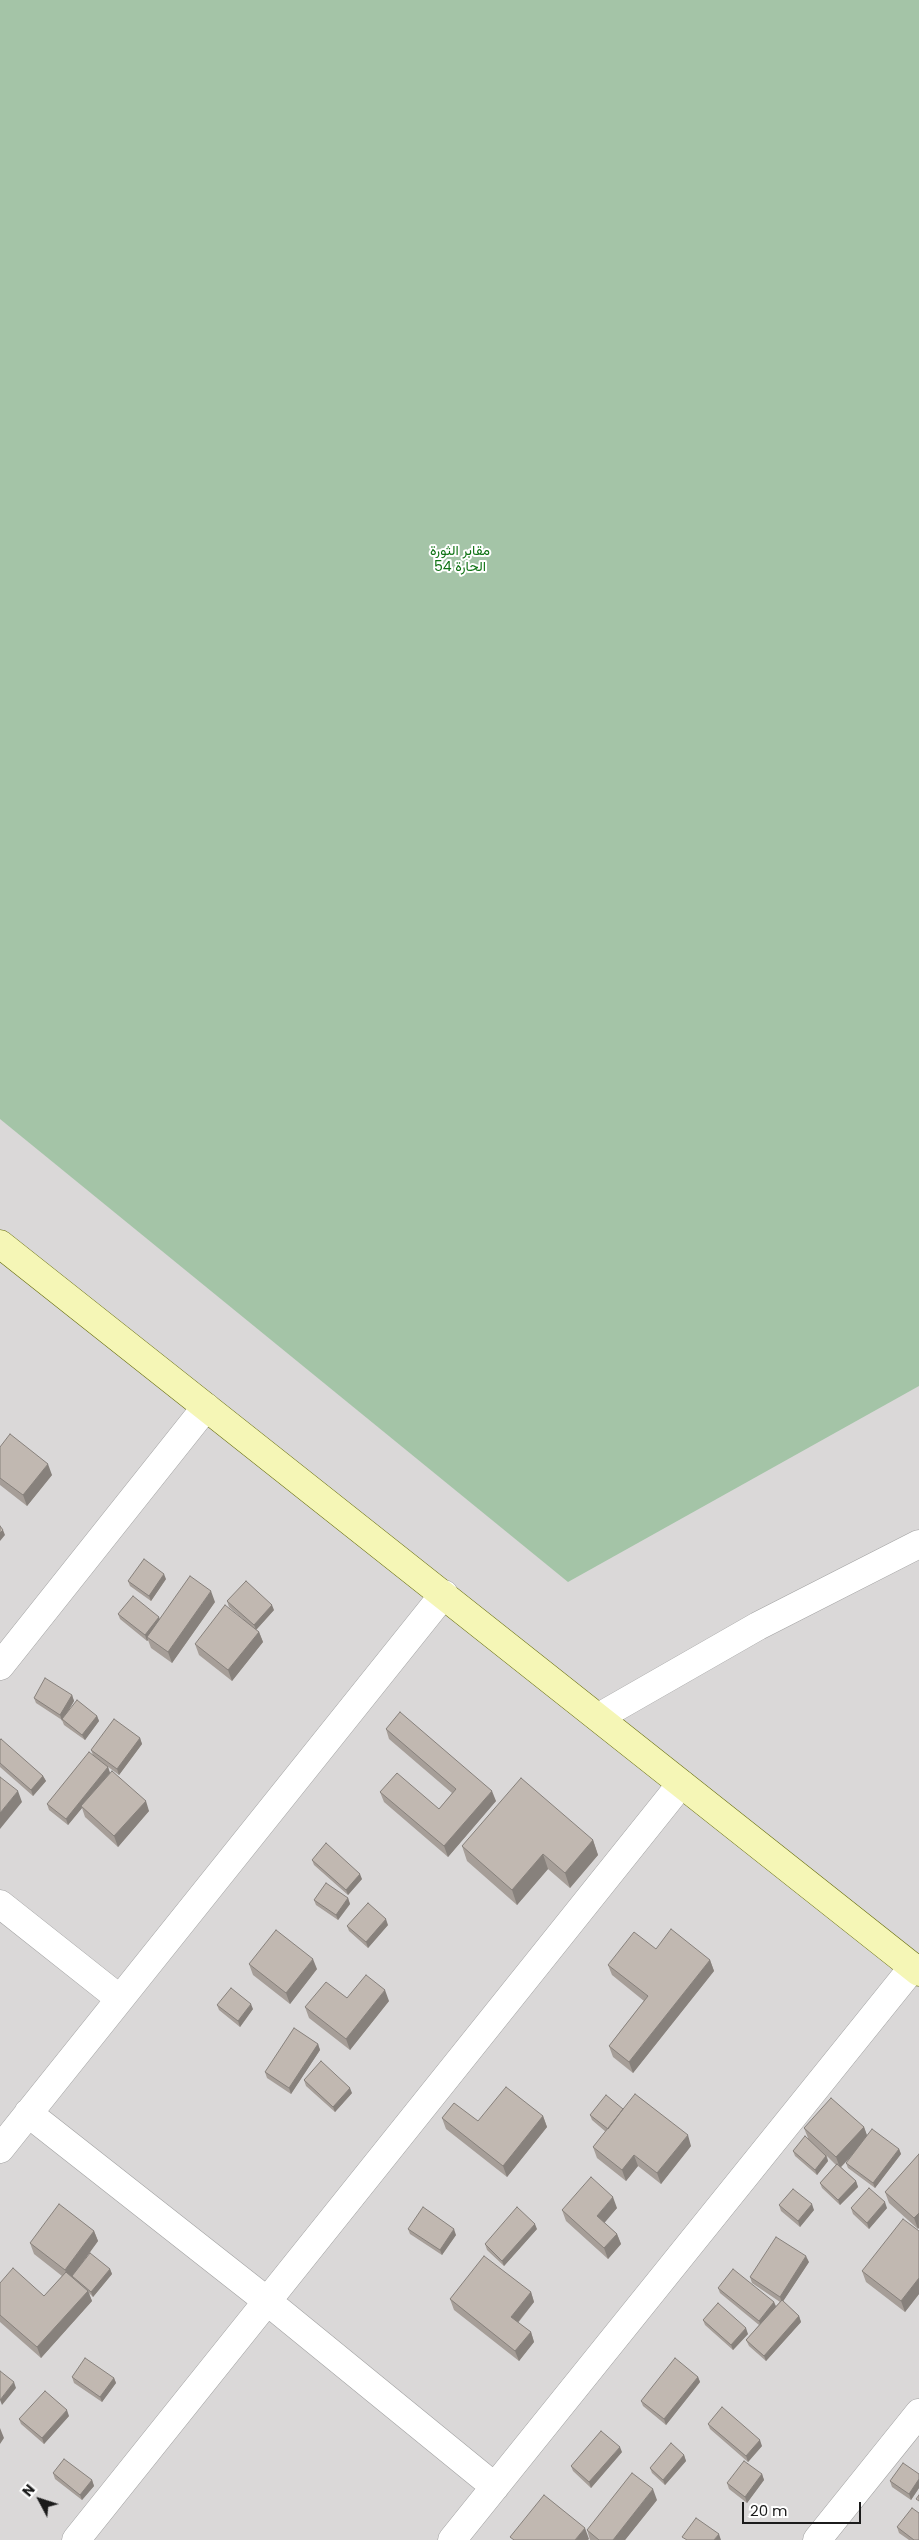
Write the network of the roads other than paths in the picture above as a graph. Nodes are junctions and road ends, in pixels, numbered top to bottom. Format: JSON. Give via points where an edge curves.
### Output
{"nodes":[{"id":1,"x":0,"y":1244,"type":"edge"},
{"id":2,"x":206,"y":1408,"type":"junction"},
{"id":3,"x":919,"y":1544,"type":"edge"},
{"id":4,"x":444,"y":1594,"type":"junction"},
{"id":5,"x":0,"y":1666,"type":"edge"},
{"id":6,"x":599,"y":1717,"type":"junction"},
{"id":7,"x":681,"y":1784,"type":"junction"},
{"id":8,"x":0,"y":1904,"type":"edge"},
{"id":9,"x":916,"y":1970,"type":"edge"},
{"id":10,"x":120,"y":2000,"type":"junction"},
{"id":11,"x":28,"y":2114,"type":"junction"},
{"id":12,"x":0,"y":2149,"type":"edge"},
{"id":13,"x":268,"y":2301,"type":"junction"},
{"id":14,"x":919,"y":2413,"type":"edge"},
{"id":15,"x":495,"y":2487,"type":"junction"},
{"id":16,"x":76,"y":2540,"type":"edge"},
{"id":17,"x":452,"y":2540,"type":"edge"},
{"id":18,"x":817,"y":2540,"type":"edge"}],
"edges":[{"from":1,"to":2,"type":"main road"},
{"from":2,"to":4,"type":"main road"},
{"from":2,"to":5,"type":"street"},
{"from":3,"to":6,"type":"street","via":[[758,1626]]},
{"from":4,"to":6,"type":"main road"},
{"from":4,"to":10,"type":"street"},
{"from":6,"to":7,"type":"main road"},
{"from":7,"to":9,"type":"main road"},
{"from":7,"to":13,"type":"street"},
{"from":8,"to":10,"type":"street"},
{"from":9,"to":15,"type":"street"},
{"from":10,"to":11,"type":"street"},
{"from":11,"to":12,"type":"street"},
{"from":11,"to":13,"type":"street"},
{"from":13,"to":15,"type":"street"},
{"from":13,"to":16,"type":"street"},
{"from":14,"to":18,"type":"street"},
{"from":15,"to":17,"type":"street"}]}
